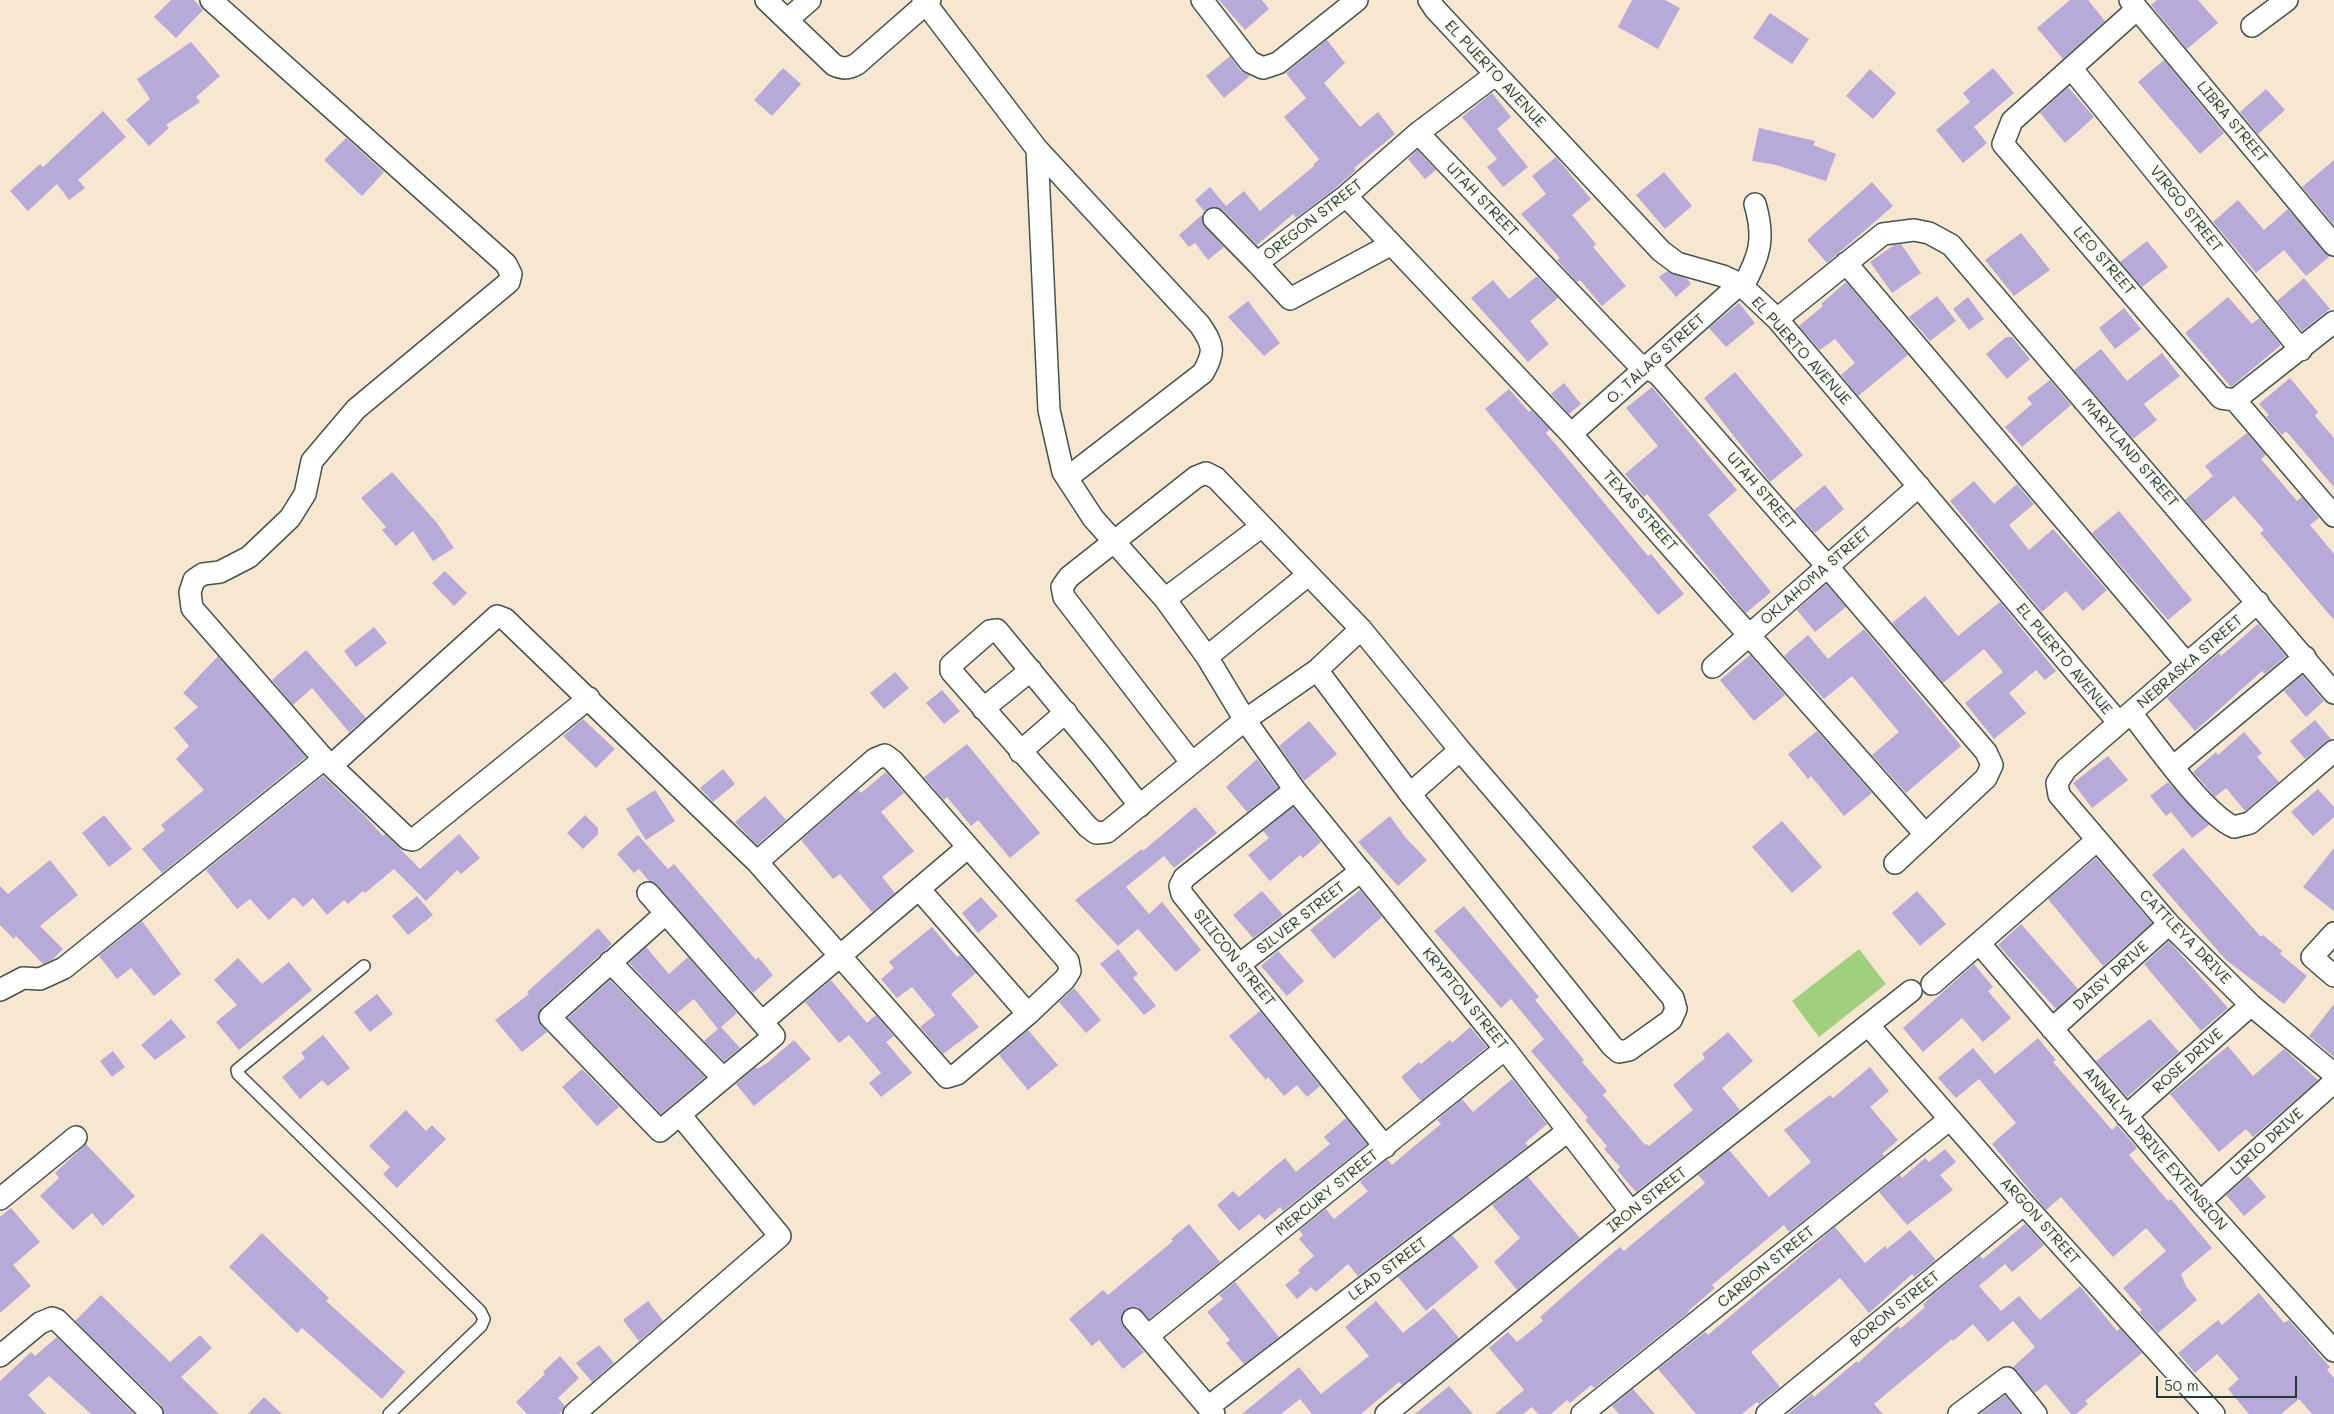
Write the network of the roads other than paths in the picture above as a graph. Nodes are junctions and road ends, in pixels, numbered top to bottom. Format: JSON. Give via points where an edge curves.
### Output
{"nodes":[{"id":1,"x":211,"y":0,"type":"edge"},
{"id":2,"x":766,"y":0,"type":"edge"},
{"id":3,"x":810,"y":0,"type":"edge"},
{"id":4,"x":1357,"y":0,"type":"edge"},
{"id":5,"x":1430,"y":0,"type":"edge"},
{"id":6,"x":2287,"y":0,"type":"edge"},
{"id":7,"x":926,"y":1,"type":"edge"},
{"id":8,"x":1206,"y":2,"type":"edge"},
{"id":9,"x":2134,"y":5,"type":"edge"},
{"id":10,"x":787,"y":20,"type":"junction"},
{"id":11,"x":2252,"y":26,"type":"dead end"},
{"id":12,"x":2071,"y":68,"type":"junction"},
{"id":13,"x":1495,"y":75,"type":"junction"},
{"id":14,"x":1418,"y":133,"type":"junction"},
{"id":15,"x":1037,"y":149,"type":"junction"},
{"id":16,"x":1346,"y":196,"type":"junction"},
{"id":17,"x":1755,"y":204,"type":"dead end"},
{"id":18,"x":1214,"y":219,"type":"dead end"},
{"id":19,"x":1390,"y":245,"type":"junction"},
{"id":20,"x":2334,"y":245,"type":"edge"},
{"id":21,"x":1257,"y":263,"type":"junction"},
{"id":22,"x":1846,"y":263,"type":"junction"},
{"id":23,"x":1741,"y":285,"type":"junction"},
{"id":24,"x":1776,"y":319,"type":"junction"},
{"id":25,"x":2334,"y":322,"type":"edge"},
{"id":26,"x":2302,"y":350,"type":"junction"},
{"id":27,"x":1648,"y":367,"type":"junction"},
{"id":28,"x":2235,"y":400,"type":"junction"},
{"id":29,"x":1571,"y":434,"type":"junction"},
{"id":30,"x":1067,"y":478,"type":"junction"},
{"id":31,"x":1919,"y":486,"type":"junction"},
{"id":32,"x":2334,"y":516,"type":"edge"},
{"id":33,"x":1262,"y":526,"type":"junction"},
{"id":34,"x":1113,"y":541,"type":"junction"},
{"id":35,"x":1828,"y":566,"type":"junction"},
{"id":36,"x":1308,"y":575,"type":"junction"},
{"id":37,"x":1164,"y":599,"type":"junction"},
{"id":38,"x":2258,"y":602,"type":"junction"},
{"id":39,"x":1361,"y":629,"type":"junction"},
{"id":40,"x":1750,"y":635,"type":"junction"},
{"id":41,"x":1207,"y":657,"type":"junction"},
{"id":42,"x":2305,"y":657,"type":"junction"},
{"id":43,"x":2187,"y":664,"type":"junction"},
{"id":44,"x":1714,"y":667,"type":"dead end"},
{"id":45,"x":1031,"y":670,"type":"junction"},
{"id":46,"x":1317,"y":670,"type":"junction"},
{"id":47,"x":2334,"y":694,"type":"edge"},
{"id":48,"x":589,"y":698,"type":"junction"},
{"id":49,"x":983,"y":709,"type":"junction"},
{"id":50,"x":1066,"y":712,"type":"junction"},
{"id":51,"x":2125,"y":718,"type":"junction"},
{"id":52,"x":1245,"y":720,"type":"junction"},
{"id":53,"x":1460,"y":750,"type":"junction"},
{"id":54,"x":2334,"y":751,"type":"edge"},
{"id":55,"x":1020,"y":752,"type":"junction"},
{"id":56,"x":328,"y":762,"type":"junction"},
{"id":57,"x":1191,"y":762,"type":"junction"},
{"id":58,"x":2173,"y":767,"type":"junction"},
{"id":59,"x":2056,"y":782,"type":"joint"},
{"id":60,"x":1295,"y":790,"type":"junction"},
{"id":61,"x":1410,"y":794,"type":"junction"},
{"id":62,"x":1140,"y":806,"type":"junction"},
{"id":63,"x":1925,"y":834,"type":"junction"},
{"id":64,"x":2096,"y":841,"type":"junction"},
{"id":65,"x":967,"y":848,"type":"junction"},
{"id":66,"x":757,"y":862,"type":"junction"},
{"id":67,"x":1895,"y":863,"type":"dead end"},
{"id":68,"x":1361,"y":872,"type":"junction"},
{"id":69,"x":919,"y":889,"type":"junction"},
{"id":70,"x":648,"y":893,"type":"dead end"},
{"id":71,"x":665,"y":914,"type":"junction"},
{"id":72,"x":2169,"y":924,"type":"junction"},
{"id":73,"x":2334,"y":933,"type":"edge"},
{"id":74,"x":1980,"y":944,"type":"junction"},
{"id":75,"x":841,"y":955,"type":"junction"},
{"id":76,"x":610,"y":962,"type":"junction"},
{"id":77,"x":1240,"y":964,"type":"junction"},
{"id":78,"x":364,"y":966,"type":"dead end"},
{"id":79,"x":2334,"y":976,"type":"edge"},
{"id":80,"x":1932,"y":984,"type":"dead end"},
{"id":81,"x":0,"y":990,"type":"edge"},
{"id":82,"x":1911,"y":991,"type":"dead end"},
{"id":83,"x":2251,"y":1005,"type":"junction"},
{"id":84,"x":1028,"y":1014,"type":"junction"},
{"id":85,"x":762,"y":1022,"type":"junction"},
{"id":86,"x":1869,"y":1026,"type":"junction"},
{"id":87,"x":2052,"y":1029,"type":"junction"},
{"id":88,"x":1505,"y":1049,"type":"junction"},
{"id":89,"x":2334,"y":1074,"type":"edge"},
{"id":90,"x":722,"y":1078,"type":"junction"},
{"id":91,"x":2334,"y":1082,"type":"edge"},
{"id":92,"x":680,"y":1115,"type":"junction"},
{"id":93,"x":2126,"y":1116,"type":"junction"},
{"id":94,"x":1950,"y":1119,"type":"junction"},
{"id":95,"x":1568,"y":1131,"type":"junction"},
{"id":96,"x":76,"y":1137,"type":"dead end"},
{"id":97,"x":1385,"y":1146,"type":"junction"},
{"id":98,"x":0,"y":1199,"type":"edge"},
{"id":99,"x":2200,"y":1202,"type":"junction"},
{"id":100,"x":2024,"y":1204,"type":"junction"},
{"id":101,"x":1631,"y":1212,"type":"junction"},
{"id":102,"x":1133,"y":1319,"type":"dead end"},
{"id":103,"x":1149,"y":1335,"type":"junction"},
{"id":104,"x":2334,"y":1351,"type":"edge"},
{"id":105,"x":0,"y":1356,"type":"edge"},
{"id":106,"x":1211,"y":1410,"type":"edge"},
{"id":107,"x":152,"y":1414,"type":"edge"},
{"id":108,"x":389,"y":1414,"type":"edge"},
{"id":109,"x":574,"y":1414,"type":"edge"},
{"id":110,"x":1386,"y":1414,"type":"edge"},
{"id":111,"x":1582,"y":1414,"type":"edge"},
{"id":112,"x":1767,"y":1414,"type":"edge"},
{"id":113,"x":1959,"y":1414,"type":"edge"},
{"id":114,"x":2036,"y":1414,"type":"edge"},
{"id":115,"x":2214,"y":1414,"type":"edge"}],
"edges":[{"from":1,"to":56,"type":"street","via":[[506,264],[511,274],[508,282],[356,410],[312,461],[305,494],[290,518],[249,557],[220,572],[203,574],[194,580],[190,592],[192,608]]},
{"from":2,"to":10,"type":"street"},
{"from":3,"to":10,"type":"street"},
{"from":4,"to":8,"type":"street","via":[[1278,63],[1263,68],[1250,62]]},
{"from":5,"to":13,"type":"street","name":"EL PUERTO AVENUE","via":[[1434,9]]},
{"from":6,"to":11,"type":"street"},
{"from":7,"to":10,"type":"street","via":[[850,68],[834,65]]},
{"from":7,"to":15,"type":"street"},
{"from":9,"to":12,"type":"street","name":"LEO STREET"},
{"from":9,"to":20,"type":"street","name":"LIBRA STREET"},
{"from":12,"to":26,"type":"street","name":"VIRGO STREET"},
{"from":12,"to":28,"type":"street","name":"LEO STREET","via":[[2012,121],[2003,144],[2222,398]]},
{"from":13,"to":14,"type":"street","name":"OREGON STREET"},
{"from":13,"to":23,"type":"street","name":"EL PUERTO AVENUE","via":[[1661,252],[1677,263],[1723,276]]},
{"from":14,"to":16,"type":"street","name":"OREGON STREET"},
{"from":14,"to":27,"type":"street","name":"UTAH STREET","via":[[1636,362]]},
{"from":15,"to":30,"type":"street","name":"KRYPTON STREET","via":[[1049,410],[1062,472]]},
{"from":15,"to":30,"type":"street","via":[[1200,326],[1212,348],[1211,359],[1203,373]]},
{"from":16,"to":19,"type":"street","name":"TEXAS STREET"},
{"from":16,"to":21,"type":"street","name":"OREGON STREET"},
{"from":17,"to":23,"type":"street","via":[[1762,236],[1755,262]]},
{"from":18,"to":21,"type":"street"},
{"from":19,"to":21,"type":"street","name":"OREGON STREET","via":[[1290,299]]},
{"from":19,"to":29,"type":"street","name":"TEXAS STREET"},
{"from":22,"to":24,"type":"street"},
{"from":22,"to":38,"type":"street","name":"MARYLAND STREET","via":[[1883,234],[1914,230],[1929,233],[1951,245]]},
{"from":22,"to":43,"type":"street"},
{"from":23,"to":24,"type":"street","name":"EL PUERTO AVENUE"},
{"from":23,"to":27,"type":"street","name":"O. TALAG STREET"},
{"from":24,"to":31,"type":"street","name":"EL PUERTO AVENUE"},
{"from":25,"to":26,"type":"street"},
{"from":26,"to":28,"type":"street"},
{"from":27,"to":29,"type":"street","name":"O. TALAG STREET"},
{"from":27,"to":35,"type":"street","name":"UTAH STREET","via":[[1658,374]]},
{"from":28,"to":32,"type":"street","name":"LEO STREET"},
{"from":29,"to":40,"type":"street","name":"TEXAS STREET"},
{"from":30,"to":34,"type":"street","name":"KRYPTON STREET","via":[[1093,518]]},
{"from":31,"to":35,"type":"street","name":"OKLAHOMA STREET"},
{"from":31,"to":51,"type":"street","name":"EL PUERTO AVENUE"},
{"from":33,"to":34,"type":"street","via":[[1216,478],[1206,473]]},
{"from":33,"to":36,"type":"street"},
{"from":33,"to":37,"type":"street"},
{"from":34,"to":37,"type":"street","name":"KRYPTON STREET"},
{"from":34,"to":57,"type":"street","via":[[1069,577],[1062,586],[1064,597]]},
{"from":35,"to":40,"type":"street","name":"OKLAHOMA STREET"},
{"from":35,"to":63,"type":"street","name":"UTAH STREET","via":[[1986,752],[1992,765],[1986,778]]},
{"from":36,"to":39,"type":"street"},
{"from":36,"to":41,"type":"street"},
{"from":37,"to":41,"type":"street","name":"KRYPTON STREET"},
{"from":38,"to":42,"type":"street","name":"MARYLAND STREET"},
{"from":38,"to":43,"type":"street","name":"NEBRASKA STREET"},
{"from":39,"to":46,"type":"street"},
{"from":39,"to":53,"type":"street"},
{"from":40,"to":44,"type":"street","name":"OKLAHOMA STREET"},
{"from":40,"to":63,"type":"street","name":"TEXAS STREET"},
{"from":41,"to":52,"type":"street","name":"KRYPTON STREET"},
{"from":42,"to":47,"type":"street","name":"MARYLAND STREET"},
{"from":42,"to":58,"type":"street"},
{"from":43,"to":51,"type":"street","name":"NEBRASKA STREET"},
{"from":45,"to":49,"type":"street"},
{"from":45,"to":49,"type":"street","via":[[1003,634],[997,630],[990,632],[951,665],[951,671]]},
{"from":45,"to":50,"type":"street"},
{"from":46,"to":52,"type":"street"},
{"from":46,"to":61,"type":"street"},
{"from":48,"to":56,"type":"street","via":[[413,840],[408,839]]},
{"from":48,"to":56,"type":"street","via":[[505,619],[497,616]]},
{"from":48,"to":66,"type":"street"},
{"from":49,"to":55,"type":"street"},
{"from":50,"to":55,"type":"street"},
{"from":50,"to":62,"type":"street"},
{"from":51,"to":58,"type":"street","name":"EL PUERTO AVENUE"},
{"from":51,"to":59,"type":"street","name":"NEBRASKA STREET","via":[[2066,769]]},
{"from":52,"to":57,"type":"street"},
{"from":52,"to":60,"type":"street","name":"KRYPTON STREET"},
{"from":53,"to":61,"type":"street"},
{"from":53,"to":61,"type":"street","via":[[1673,998],[1676,1009],[1671,1020],[1629,1050],[1619,1052],[1612,1046]]},
{"from":54,"to":58,"type":"street","name":"EL PUERTO AVENUE","via":[[2250,823],[2234,827],[2222,821]]},
{"from":55,"to":62,"type":"street","via":[[1096,833],[1107,832]]},
{"from":56,"to":81,"type":"street","via":[[64,968],[40,979],[16,981]]},
{"from":57,"to":62,"type":"street"},
{"from":59,"to":64,"type":"street","name":"CATTLEYA DRIVE","via":[[2059,795]]},
{"from":60,"to":68,"type":"street","name":"KRYPTON STREET"},
{"from":60,"to":77,"type":"street","name":"SILICON STREET","via":[[1184,878],[1180,886],[1182,894]]},
{"from":63,"to":67,"type":"street","name":"UTAH STREET"},
{"from":64,"to":72,"type":"street","name":"CATTLEYA DRIVE"},
{"from":64,"to":74,"type":"street"},
{"from":65,"to":66,"type":"street","via":[[885,755],[875,759]]},
{"from":65,"to":69,"type":"street"},
{"from":65,"to":84,"type":"street","via":[[1068,961],[1070,971],[1066,979]]},
{"from":66,"to":75,"type":"street"},
{"from":68,"to":77,"type":"street","name":"SILVER STREET"},
{"from":68,"to":88,"type":"street","name":"KRYPTON STREET"},
{"from":69,"to":75,"type":"street"},
{"from":69,"to":84,"type":"street"},
{"from":70,"to":71,"type":"street"},
{"from":71,"to":76,"type":"street"},
{"from":71,"to":85,"type":"street"},
{"from":72,"to":83,"type":"street","name":"CATTLEYA DRIVE"},
{"from":72,"to":87,"type":"street","name":"DAISY DRIVE"},
{"from":73,"to":79,"type":"street","via":[[2312,957]]},
{"from":74,"to":80,"type":"street"},
{"from":74,"to":87,"type":"street","name":"ANNALYN DRIVE EXTENSION"},
{"from":75,"to":84,"type":"street","via":[[947,1077],[957,1074]]},
{"from":75,"to":85,"type":"street"},
{"from":76,"to":90,"type":"street"},
{"from":76,"to":92,"type":"street","via":[[550,1018],[660,1131]]},
{"from":77,"to":97,"type":"street","name":"SILICON STREET"},
{"from":78,"to":108,"type":"lane","via":[[237,1070],[480,1311],[484,1319],[481,1326]]},
{"from":82,"to":86,"type":"street","name":"IRON STREET"},
{"from":83,"to":89,"type":"street","name":"CATTLEYA DRIVE"},
{"from":83,"to":93,"type":"street","name":"ROSE DRIVE"},
{"from":85,"to":90,"type":"street","via":[[774,1036]]},
{"from":86,"to":94,"type":"street","name":"ARGON STREET"},
{"from":86,"to":101,"type":"street","name":"IRON STREET"},
{"from":87,"to":93,"type":"street","name":"ANNALYN DRIVE EXTENSION"},
{"from":88,"to":95,"type":"street","name":"KRYPTON STREET"},
{"from":88,"to":97,"type":"street","name":"MERCURY STREET"},
{"from":90,"to":92,"type":"street"},
{"from":91,"to":99,"type":"street","name":"LIRIO DRIVE"},
{"from":92,"to":109,"type":"street","via":[[780,1236]]},
{"from":93,"to":99,"type":"street","name":"ANNALYN DRIVE EXTENSION"},
{"from":94,"to":100,"type":"street","name":"ARGON STREET"},
{"from":94,"to":111,"type":"street","name":"CARBON STREET"},
{"from":95,"to":101,"type":"street","name":"KRYPTON STREET"},
{"from":95,"to":106,"type":"street","name":"LEAD STREET"},
{"from":96,"to":98,"type":"street"},
{"from":97,"to":103,"type":"street","name":"MERCURY STREET"},
{"from":99,"to":104,"type":"street","name":"ANNALYN DRIVE EXTENSION"},
{"from":100,"to":112,"type":"street","name":"BORON STREET"},
{"from":100,"to":115,"type":"street","name":"ARGON STREET"},
{"from":101,"to":110,"type":"street","name":"IRON STREET"},
{"from":102,"to":103,"type":"street"},
{"from":103,"to":106,"type":"street"},
{"from":105,"to":107,"type":"street","via":[[40,1323],[52,1318]]},
{"from":113,"to":114,"type":"street","via":[[2007,1378]]}]}
